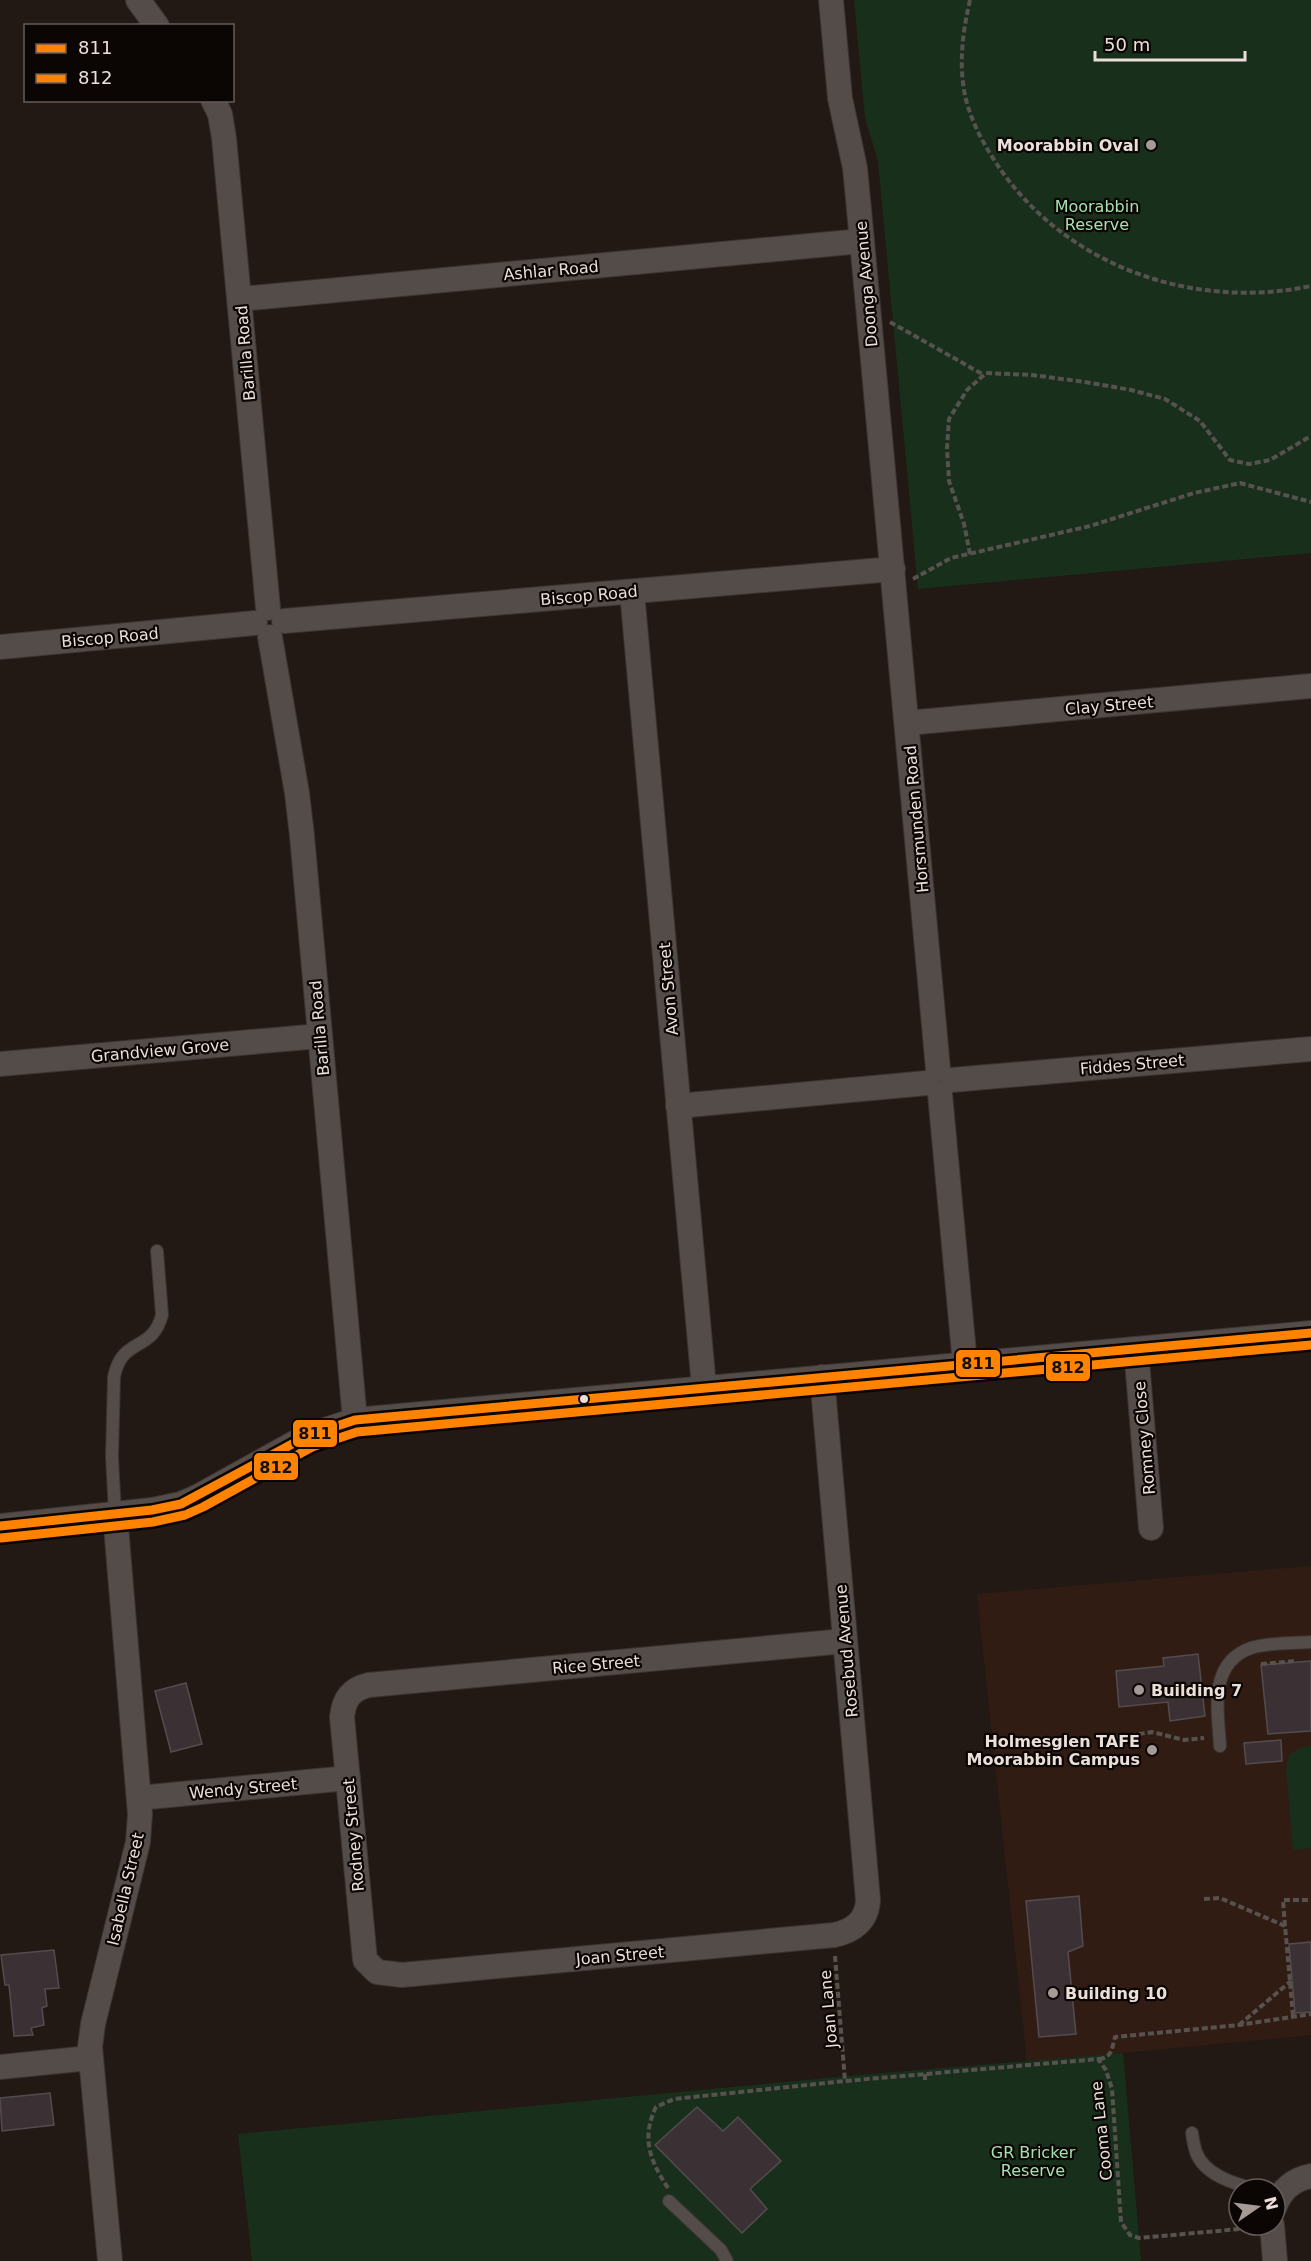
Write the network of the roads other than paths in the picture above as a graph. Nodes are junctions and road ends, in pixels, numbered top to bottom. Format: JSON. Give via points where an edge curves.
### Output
{"nodes":[{"id":1,"x":138,"y":0,"type":"edge"},
{"id":2,"x":831,"y":0,"type":"edge"},
{"id":3,"x":156,"y":24,"type":"edge"},
{"id":4,"x":214,"y":102,"type":"edge"},
{"id":5,"x":862,"y":241,"type":"junction"},
{"id":6,"x":240,"y":299,"type":"junction"},
{"id":7,"x":894,"y":576,"type":"junction"},
{"id":8,"x":632,"y":592,"type":"junction"},
{"id":9,"x":269,"y":622,"type":"junction"},
{"id":10,"x":0,"y":647,"type":"edge"},
{"id":11,"x":1311,"y":686,"type":"edge"},
{"id":12,"x":907,"y":723,"type":"junction"},
{"id":13,"x":320,"y":1036,"type":"junction"},
{"id":14,"x":1311,"y":1049,"type":"edge"},
{"id":15,"x":0,"y":1064,"type":"edge"},
{"id":16,"x":939,"y":1081,"type":"junction"},
{"id":17,"x":678,"y":1106,"type":"junction"},
{"id":18,"x":157,"y":1251,"type":"dead end"},
{"id":19,"x":1311,"y":1333,"type":"edge"},
{"id":20,"x":1136,"y":1349,"type":"junction"},
{"id":21,"x":965,"y":1364,"type":"junction"},
{"id":22,"x":822,"y":1377,"type":"junction"},
{"id":23,"x":704,"y":1387,"type":"junction"},
{"id":24,"x":355,"y":1420,"type":"junction"},
{"id":25,"x":115,"y":1514,"type":"junction"},
{"id":26,"x":0,"y":1526,"type":"edge"},
{"id":27,"x":1151,"y":1528,"type":"dead end"},
{"id":28,"x":845,"y":1641,"type":"junction"},
{"id":29,"x":1311,"y":1642,"type":"edge"},
{"id":30,"x":350,"y":1694,"type":"joint"},
{"id":31,"x":1220,"y":1741,"type":"road end"},
{"id":32,"x":348,"y":1778,"type":"junction"},
{"id":33,"x":139,"y":1798,"type":"junction"},
{"id":34,"x":860,"y":1923,"type":"joint"},
{"id":35,"x":377,"y":1972,"type":"joint"},
{"id":36,"x":90,"y":2058,"type":"junction"},
{"id":37,"x":0,"y":2067,"type":"edge"},
{"id":38,"x":1192,"y":2133,"type":"dead end"},
{"id":39,"x":1311,"y":2176,"type":"edge"},
{"id":40,"x":1227,"y":2180,"type":"edge"},
{"id":41,"x":1287,"y":2189,"type":"edge"},
{"id":42,"x":669,"y":2201,"type":"road end"},
{"id":43,"x":1273,"y":2237,"type":"edge"},
{"id":44,"x":110,"y":2261,"type":"edge"},
{"id":45,"x":728,"y":2261,"type":"edge"},
{"id":46,"x":1275,"y":2261,"type":"edge"}],
"edges":[{"from":1,"to":3,"type":"street"},
{"from":2,"to":5,"type":"street","name":"Doonga Avenue","via":[[840,98],[855,168]]},
{"from":4,"to":6,"type":"street","name":"Barilla Road","via":[[222,125]]},
{"from":5,"to":6,"type":"street","name":"Ashlar Road"},
{"from":5,"to":7,"type":"street","name":"Doonga Avenue"},
{"from":6,"to":9,"type":"street","name":"Barilla Road"},
{"from":7,"to":8,"type":"street","name":"Biscop Road"},
{"from":7,"to":12,"type":"street","name":"Horsmunden Road"},
{"from":8,"to":9,"type":"street","name":"Biscop Road"},
{"from":8,"to":17,"type":"street","name":"Avon Street"},
{"from":9,"to":10,"type":"street","name":"Biscop Road"},
{"from":9,"to":13,"type":"street","name":"Barilla Road","via":[[299,805]]},
{"from":11,"to":12,"type":"street","name":"Clay Street"},
{"from":12,"to":16,"type":"street","name":"Horsmunden Road"},
{"from":13,"to":15,"type":"street","name":"Grandview Grove"},
{"from":13,"to":24,"type":"street","name":"Barilla Road"},
{"from":14,"to":16,"type":"street","name":"Fiddes Street"},
{"from":16,"to":17,"type":"street","name":"Fiddes Street"},
{"from":16,"to":21,"type":"street","name":"Horsmunden Road"},
{"from":17,"to":23,"type":"street","name":"Avon Street"},
{"from":18,"to":25,"type":"lane","via":[[160,1324],[148,1339],[122,1355],[114,1377]]},
{"from":19,"to":20,"type":"street"},
{"from":20,"to":21,"type":"street"},
{"from":20,"to":27,"type":"street","name":"Romney Close"},
{"from":21,"to":22,"type":"street"},
{"from":22,"to":23,"type":"street"},
{"from":22,"to":28,"type":"street","name":"Rosebud Avenue"},
{"from":23,"to":24,"type":"street"},
{"from":24,"to":25,"type":"street","via":[[307,1436],[181,1504]]},
{"from":25,"to":26,"type":"street"},
{"from":25,"to":33,"type":"street","name":"Isabella Street"},
{"from":28,"to":30,"type":"street","name":"Rice Street","via":[[369,1685]]},
{"from":28,"to":34,"type":"street","name":"Rosebud Avenue","via":[[868,1900]]},
{"from":29,"to":31,"type":"lane","via":[[1250,1648],[1226,1665],[1218,1689]]},
{"from":30,"to":32,"type":"street","name":"Rodney Street","via":[[342,1717]]},
{"from":32,"to":33,"type":"street","name":"Wendy Street"},
{"from":32,"to":35,"type":"street","name":"Rodney Street","via":[[363,1953]]},
{"from":33,"to":36,"type":"street","name":"Isabella Street","via":[[138,1842],[93,2024]]},
{"from":34,"to":35,"type":"street","name":"Joan Street","via":[[834,1935],[402,1975]]},
{"from":36,"to":37,"type":"street"},
{"from":36,"to":44,"type":"street","name":"Isabella Street"},
{"from":38,"to":40,"type":"lane","via":[[1196,2153],[1210,2170]]},
{"from":39,"to":41,"type":"street","via":[[1294,2182]]},
{"from":42,"to":45,"type":"lane"},
{"from":43,"to":46,"type":"street"}]}
